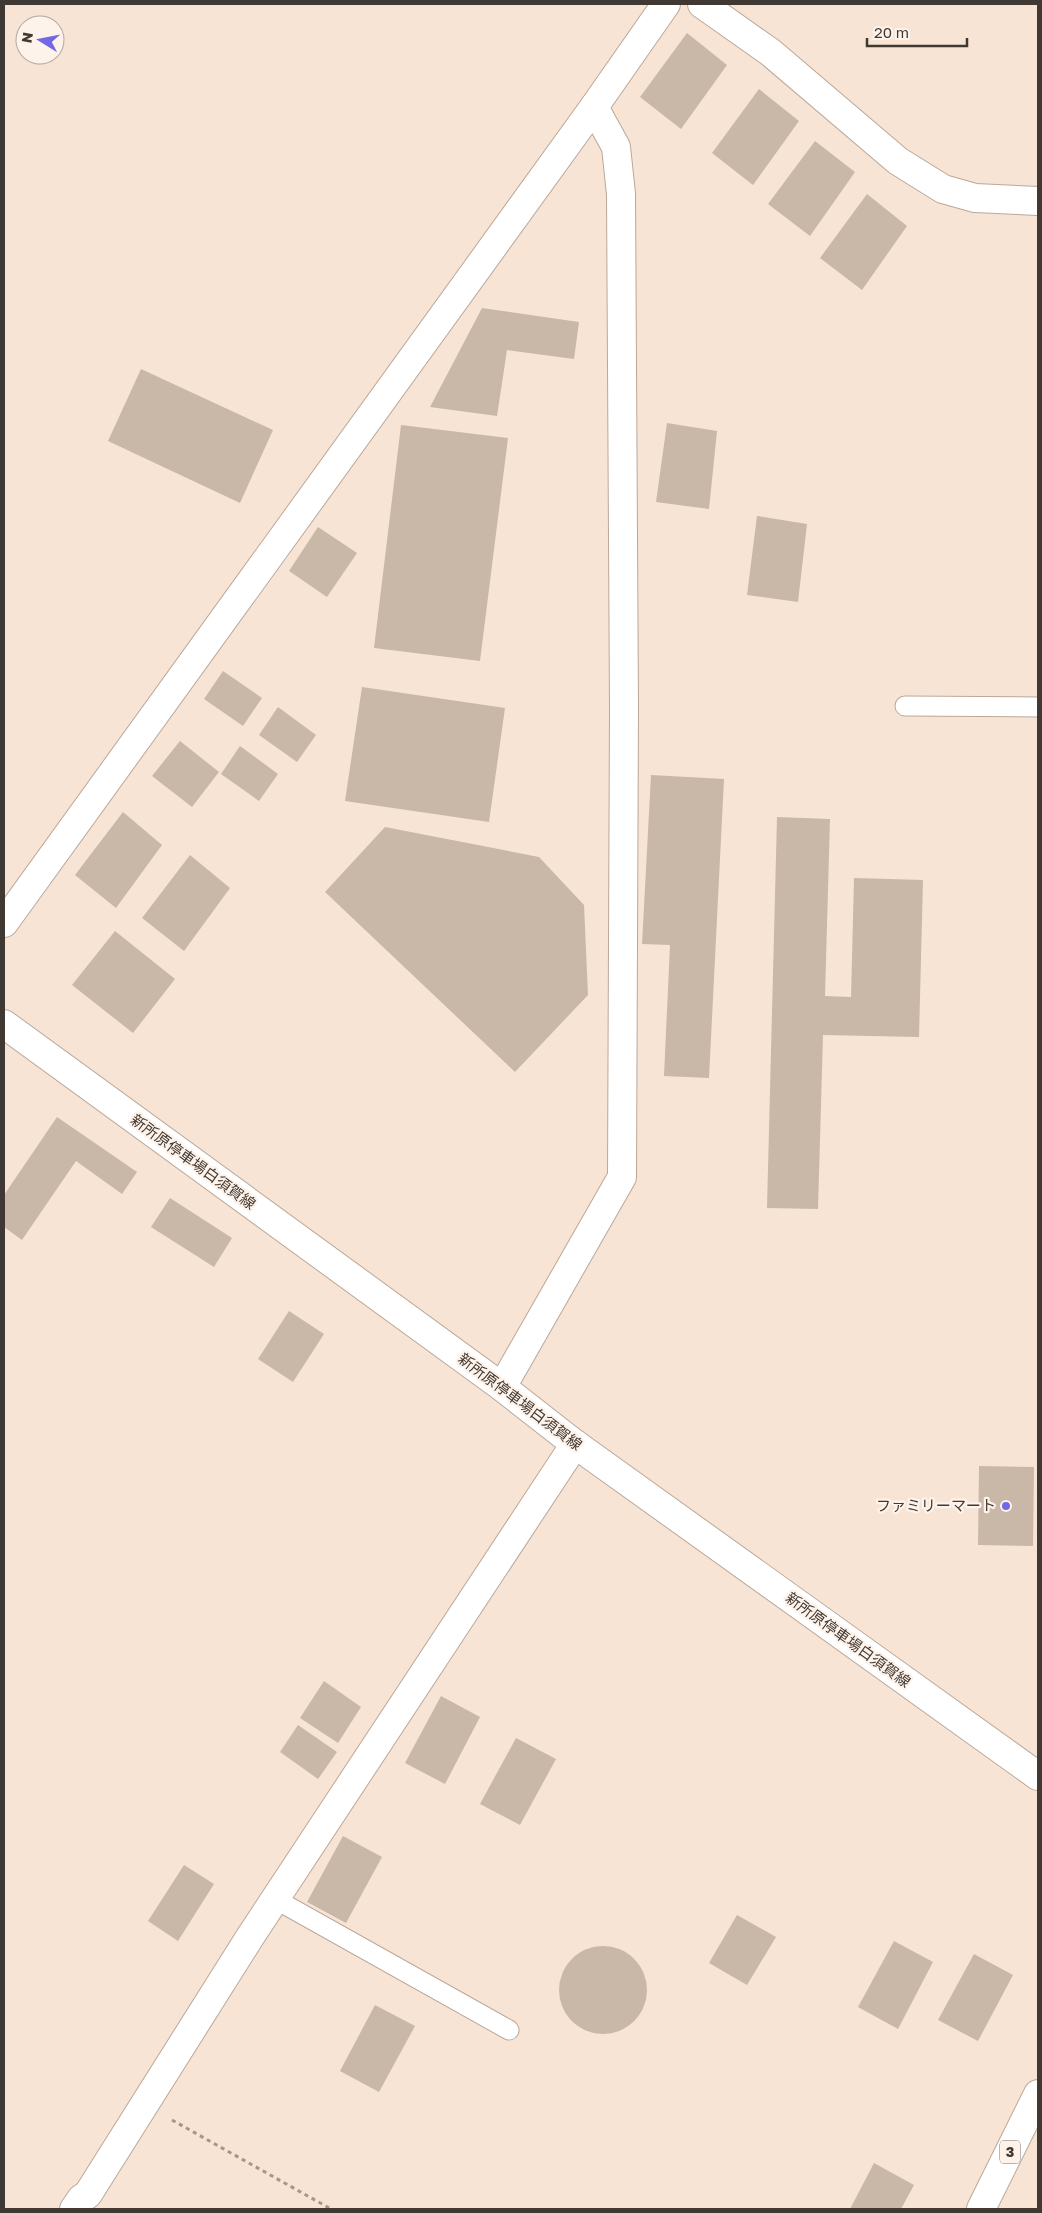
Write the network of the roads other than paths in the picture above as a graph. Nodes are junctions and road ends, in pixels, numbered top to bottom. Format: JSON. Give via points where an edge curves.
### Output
{"nodes":[{"id":1,"x":666,"y":4,"type":"edge"},
{"id":2,"x":702,"y":4,"type":"edge"},
{"id":3,"x":594,"y":107,"type":"junction"},
{"id":4,"x":1038,"y":201,"type":"edge"},
{"id":5,"x":905,"y":706,"type":"dead end"},
{"id":6,"x":1038,"y":708,"type":"edge"},
{"id":7,"x":4,"y":923,"type":"edge"},
{"id":8,"x":4,"y":1024,"type":"edge"},
{"id":9,"x":502,"y":1387,"type":"junction"},
{"id":10,"x":575,"y":1444,"type":"junction"},
{"id":11,"x":1038,"y":1776,"type":"edge"},
{"id":12,"x":275,"y":1899,"type":"junction"},
{"id":13,"x":509,"y":2030,"type":"dead end"},
{"id":14,"x":1038,"y":2094,"type":"edge"},
{"id":15,"x":74,"y":2209,"type":"edge"},
{"id":16,"x":981,"y":2209,"type":"edge"}],
"edges":[{"from":1,"to":3,"type":"street"},
{"from":2,"to":4,"type":"street","via":[[770,52],[898,161],[943,189],[975,198]]},
{"from":3,"to":7,"type":"street"},
{"from":3,"to":9,"type":"street","via":[[616,147],[621,194],[622,1177]]},
{"from":5,"to":6,"type":"lane"},
{"from":8,"to":9,"type":"street","name":"新所原停車場白須賀線"},
{"from":9,"to":10,"type":"street","name":"新所原停車場白須賀線"},
{"from":10,"to":11,"type":"street","name":"新所原停車場白須賀線"},
{"from":10,"to":12,"type":"street"},
{"from":12,"to":13,"type":"lane"},
{"from":12,"to":15,"type":"street","via":[[88,2194]]},
{"from":14,"to":16,"type":"street","number":"3"}]}
